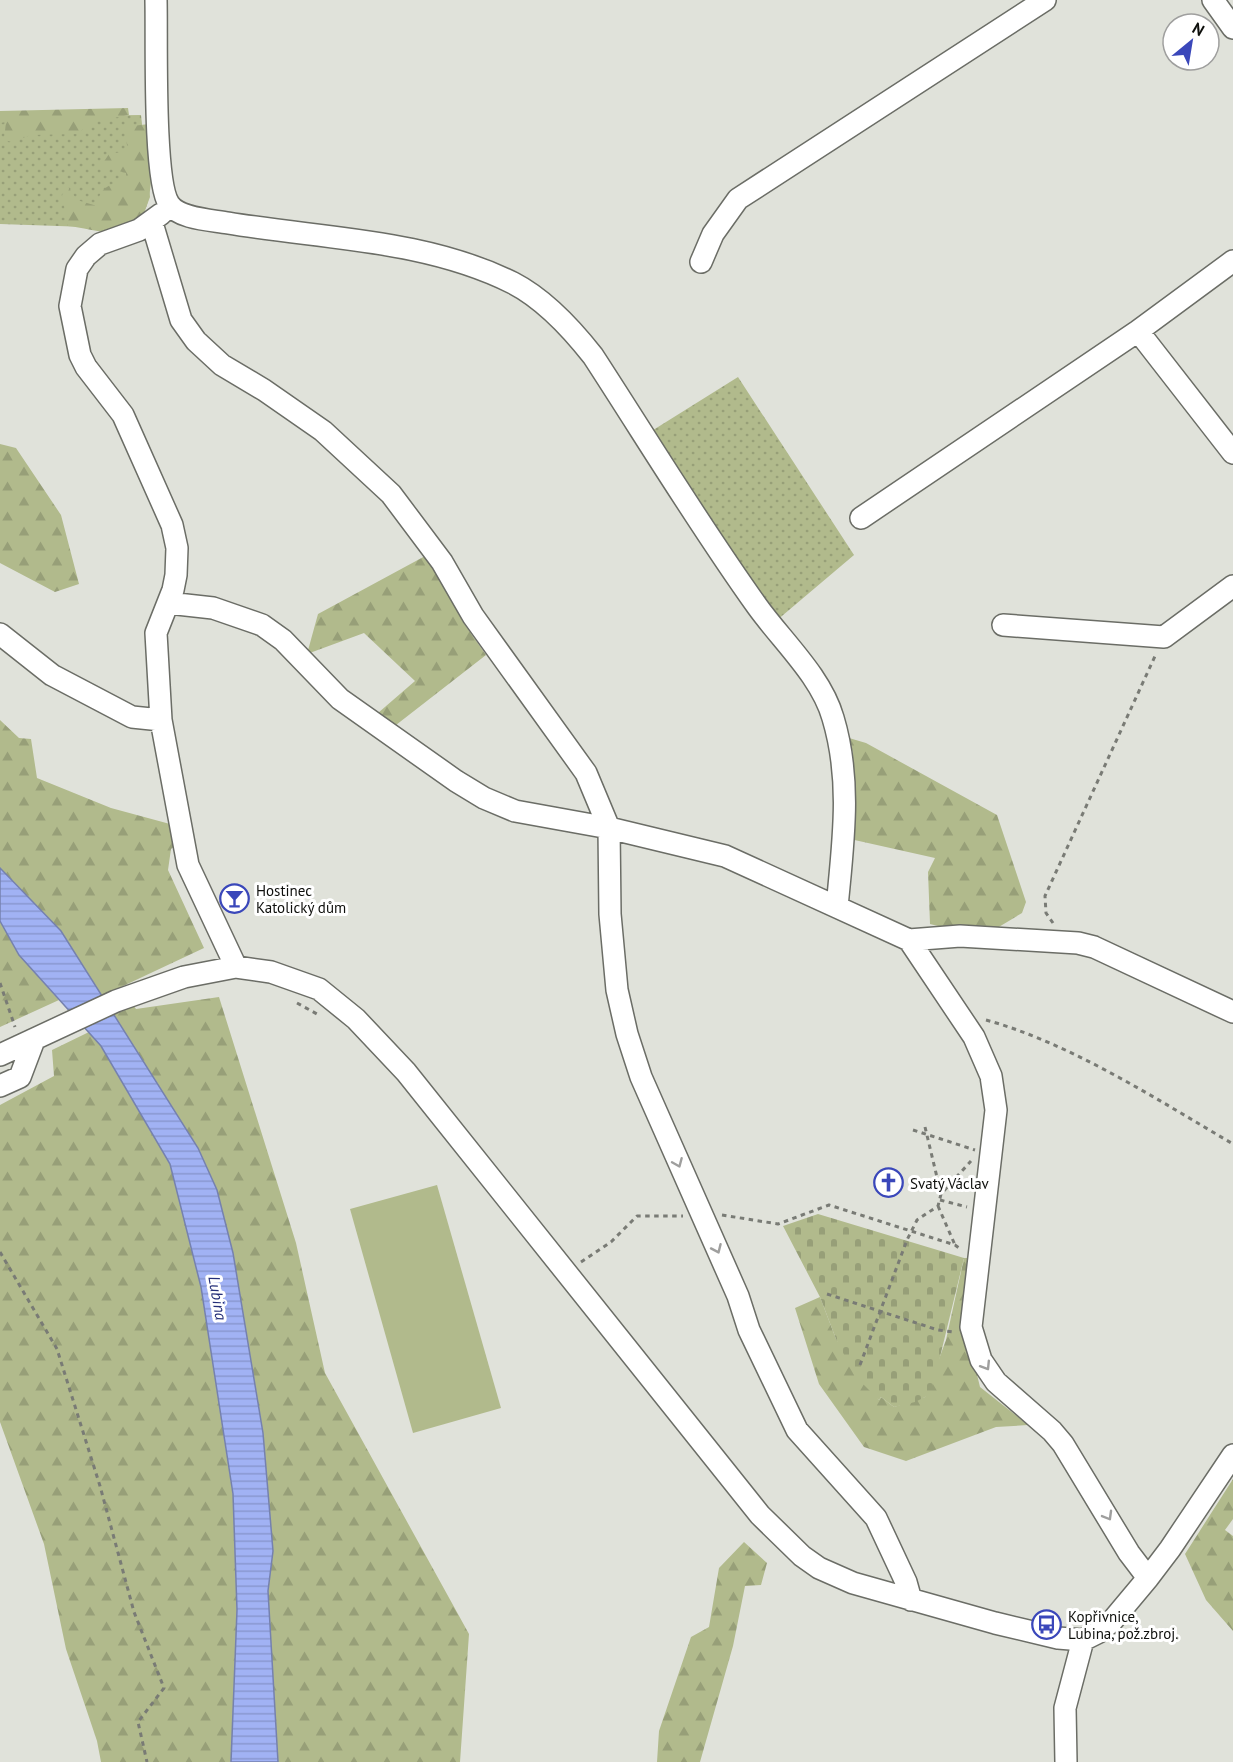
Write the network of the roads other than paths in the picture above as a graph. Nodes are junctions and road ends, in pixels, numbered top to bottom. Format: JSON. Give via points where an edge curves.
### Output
{"nodes":[{"id":1,"x":156,"y":0,"type":"edge"},
{"id":2,"x":1046,"y":0,"type":"edge"},
{"id":3,"x":1213,"y":0,"type":"edge"},
{"id":4,"x":1233,"y":28,"type":"edge"},
{"id":5,"x":170,"y":206,"type":"junction"},
{"id":6,"x":152,"y":223,"type":"junction"},
{"id":7,"x":1233,"y":261,"type":"edge"},
{"id":8,"x":701,"y":262,"type":"dead end"},
{"id":9,"x":1138,"y":331,"type":"junction"},
{"id":10,"x":1233,"y":453,"type":"edge"},
{"id":11,"x":861,"y":518,"type":"dead end"},
{"id":12,"x":1233,"y":586,"type":"edge"},
{"id":13,"x":168,"y":603,"type":"junction"},
{"id":14,"x":1003,"y":625,"type":"dead end"},
{"id":15,"x":0,"y":634,"type":"edge"},
{"id":16,"x":161,"y":720,"type":"junction"},
{"id":17,"x":609,"y":828,"type":"junction"},
{"id":18,"x":837,"y":907,"type":"junction"},
{"id":19,"x":909,"y":940,"type":"junction"},
{"id":20,"x":236,"y":967,"type":"junction"},
{"id":21,"x":1233,"y":1012,"type":"edge"},
{"id":22,"x":34,"y":1040,"type":"junction"},
{"id":23,"x":0,"y":1055,"type":"edge"},
{"id":24,"x":0,"y":1086,"type":"edge"},
{"id":25,"x":1233,"y":1455,"type":"edge"},
{"id":26,"x":1148,"y":1578,"type":"junction"},
{"id":27,"x":911,"y":1600,"type":"junction"},
{"id":28,"x":1083,"y":1640,"type":"junction"},
{"id":29,"x":1066,"y":1762,"type":"edge"}],
"edges":[{"from":1,"to":5,"type":"street","via":[[160,160],[163,191]]},
{"from":2,"to":8,"type":"street","via":[[738,199],[713,234]]},
{"from":3,"to":4,"type":"street"},
{"from":5,"to":6,"type":"street"},
{"from":5,"to":18,"type":"street","via":[[186,215],[342,236],[457,262],[513,283],[536,297],[578,337],[713,541],[827,700],[839,742],[846,796]]},
{"from":6,"to":13,"type":"street","via":[[100,244],[86,256],[76,268],[70,306],[80,355],[123,415],[172,525],[177,548],[176,575]]},
{"from":6,"to":17,"type":"street","via":[[187,330],[222,365],[331,437],[400,504],[442,562],[473,616],[586,773]]},
{"from":7,"to":9,"type":"street"},
{"from":9,"to":10,"type":"street"},
{"from":9,"to":11,"type":"street"},
{"from":12,"to":14,"type":"street","via":[[1164,637]]},
{"from":13,"to":16,"type":"street","via":[[156,633]]},
{"from":13,"to":17,"type":"street","via":[[213,608],[262,625],[283,640],[340,699],[484,798],[515,811]]},
{"from":15,"to":16,"type":"street","via":[[51,675],[132,717]]},
{"from":16,"to":20,"type":"street","via":[[188,865]]},
{"from":17,"to":18,"type":"street","via":[[725,856]]},
{"from":17,"to":27,"type":"street","one_way":true,"via":[[610,915],[617,990],[638,1066],[797,1430],[876,1518]]},
{"from":18,"to":19,"type":"street"},
{"from":19,"to":21,"type":"street","via":[[960,936],[1078,943]]},
{"from":19,"to":26,"type":"street","one_way":true,"via":[[983,1052],[994,1087],[996,1110],[971,1324],[981,1360],[996,1382],[1063,1444]]},
{"from":20,"to":22,"type":"street","via":[[184,977],[116,1001]]},
{"from":20,"to":27,"type":"street","via":[[271,972],[305,983],[356,1019],[406,1072],[784,1541],[819,1568]]},
{"from":22,"to":23,"type":"street"},
{"from":22,"to":24,"type":"street","via":[[20,1077]]},
{"from":25,"to":26,"type":"street"},
{"from":26,"to":28,"type":"street","via":[[1112,1621]]},
{"from":27,"to":28,"type":"street","via":[[1058,1638]]},
{"from":28,"to":29,"type":"street","via":[[1065,1708]]}]}
